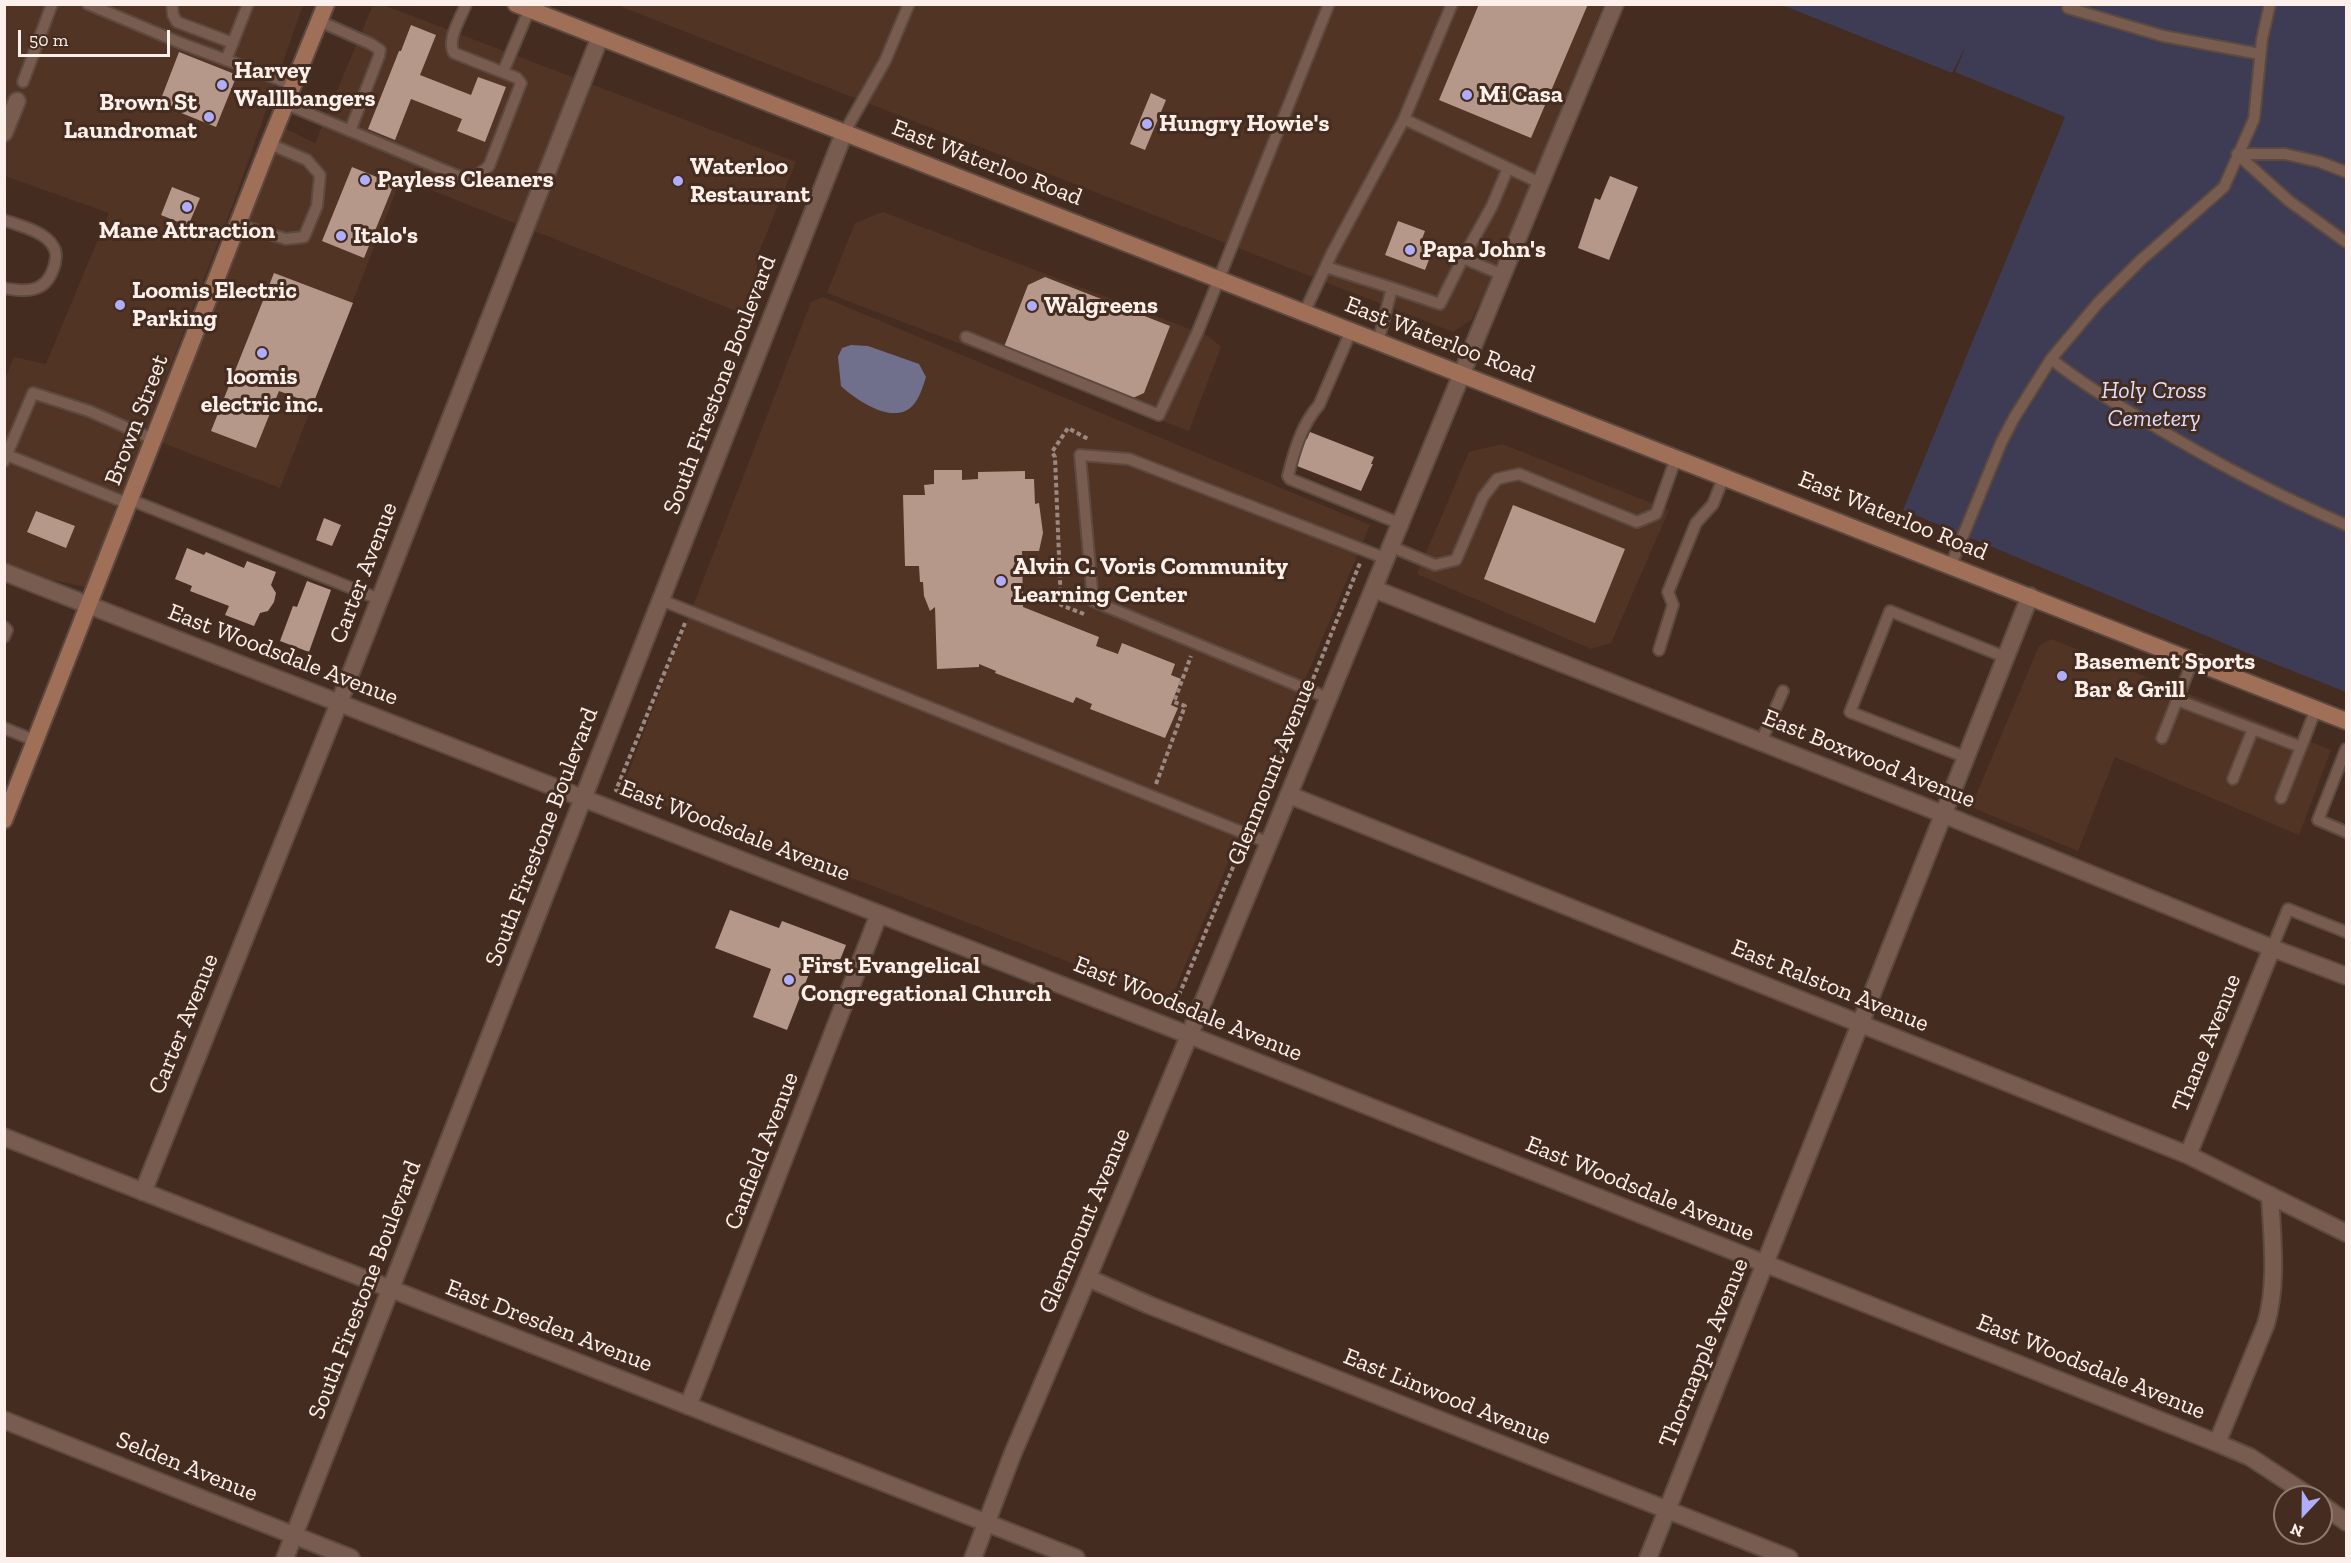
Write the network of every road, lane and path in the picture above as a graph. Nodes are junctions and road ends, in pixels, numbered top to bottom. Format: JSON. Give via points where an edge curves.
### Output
{"nodes":[{"id":1,"x":52,"y":4,"type":"edge"},
{"id":2,"x":88,"y":4,"type":"edge"},
{"id":3,"x":172,"y":4,"type":"edge"},
{"id":4,"x":248,"y":4,"type":"edge"},
{"id":5,"x":326,"y":4,"type":"edge"},
{"id":6,"x":466,"y":4,"type":"edge"},
{"id":7,"x":909,"y":4,"type":"edge"},
{"id":8,"x":1329,"y":4,"type":"edge"},
{"id":9,"x":1452,"y":4,"type":"edge"},
{"id":10,"x":1615,"y":4,"type":"edge"},
{"id":11,"x":2270,"y":4,"type":"edge"},
{"id":12,"x":523,"y":7,"type":"edge"},
{"id":13,"x":2068,"y":8,"type":"dead end"},
{"id":14,"x":320,"y":21,"type":"junction"},
{"id":15,"x":600,"y":37,"type":"junction"},
{"id":16,"x":233,"y":43,"type":"junction"},
{"id":17,"x":2260,"y":54,"type":"junction"},
{"id":18,"x":226,"y":60,"type":"junction"},
{"id":19,"x":504,"y":72,"type":"junction"},
{"id":20,"x":23,"y":82,"type":"dead end"},
{"id":21,"x":294,"y":85,"type":"junction"},
{"id":22,"x":17,"y":101,"type":"dead end"},
{"id":23,"x":286,"y":104,"type":"junction"},
{"id":24,"x":1404,"y":118,"type":"junction"},
{"id":25,"x":350,"y":132,"type":"junction"},
{"id":26,"x":4,"y":133,"type":"edge"},
{"id":27,"x":844,"y":133,"type":"junction"},
{"id":28,"x":270,"y":144,"type":"junction"},
{"id":29,"x":2237,"y":154,"type":"junction"},
{"id":30,"x":1508,"y":168,"type":"junction"},
{"id":31,"x":2346,"y":172,"type":"edge"},
{"id":32,"x":1540,"y":183,"type":"junction"},
{"id":33,"x":4,"y":220,"type":"edge"},
{"id":34,"x":239,"y":225,"type":"junction"},
{"id":35,"x":2346,"y":242,"type":"edge"},
{"id":36,"x":1463,"y":258,"type":"junction"},
{"id":37,"x":1326,"y":267,"type":"junction"},
{"id":38,"x":1503,"y":275,"type":"junction"},
{"id":39,"x":1218,"y":279,"type":"junction"},
{"id":40,"x":4,"y":288,"type":"edge"},
{"id":41,"x":1392,"y":288,"type":"junction"},
{"id":42,"x":1304,"y":313,"type":"junction"},
{"id":43,"x":1351,"y":331,"type":"junction"},
{"id":44,"x":966,"y":337,"type":"dead end"},
{"id":45,"x":1378,"y":342,"type":"junction"},
{"id":46,"x":2051,"y":359,"type":"junction"},
{"id":47,"x":1462,"y":375,"type":"junction"},
{"id":48,"x":155,"y":440,"type":"junction"},
{"id":49,"x":1096,"y":441,"type":"dead end"},
{"id":50,"x":6,"y":458,"type":"edge"},
{"id":51,"x":1676,"y":458,"type":"junction"},
{"id":52,"x":1724,"y":476,"type":"junction"},
{"id":53,"x":130,"y":502,"type":"junction"},
{"id":54,"x":1401,"y":524,"type":"junction"},
{"id":55,"x":2346,"y":525,"type":"edge"},
{"id":56,"x":1365,"y":550,"type":"junction"},
{"id":57,"x":1389,"y":553,"type":"junction"},
{"id":58,"x":1951,"y":565,"type":"junction"},
{"id":59,"x":4,"y":572,"type":"edge"},
{"id":60,"x":1374,"y":589,"type":"junction"},
{"id":61,"x":2030,"y":596,"type":"junction"},
{"id":62,"x":379,"y":600,"type":"junction"},
{"id":63,"x":661,"y":600,"type":"junction"},
{"id":64,"x":90,"y":606,"type":"junction"},
{"id":65,"x":690,"y":612,"type":"junction"},
{"id":66,"x":1094,"y":618,"type":"dead end"},
{"id":67,"x":4,"y":627,"type":"edge"},
{"id":68,"x":4,"y":637,"type":"edge"},
{"id":69,"x":1196,"y":644,"type":"junction"},
{"id":70,"x":1659,"y":650,"type":"dead end"},
{"id":71,"x":1180,"y":652,"type":"dead end"},
{"id":72,"x":1191,"y":657,"type":"junction"},
{"id":73,"x":2006,"y":657,"type":"junction"},
{"id":74,"x":2193,"y":660,"type":"junction"},
{"id":75,"x":1201,"y":661,"type":"dead end"},
{"id":76,"x":1309,"y":690,"type":"junction"},
{"id":77,"x":1783,"y":691,"type":"dead end"},
{"id":78,"x":1293,"y":697,"type":"dead end"},
{"id":79,"x":1328,"y":698,"type":"junction"},
{"id":80,"x":2177,"y":700,"type":"junction"},
{"id":81,"x":1304,"y":701,"type":"junction"},
{"id":82,"x":339,"y":703,"type":"junction"},
{"id":83,"x":2316,"y":709,"type":"junction"},
{"id":84,"x":2346,"y":721,"type":"edge"},
{"id":85,"x":4,"y":728,"type":"edge"},
{"id":86,"x":2253,"y":729,"type":"junction"},
{"id":87,"x":2162,"y":738,"type":"dead end"},
{"id":88,"x":36,"y":741,"type":"junction"},
{"id":89,"x":1761,"y":742,"type":"junction"},
{"id":90,"x":2301,"y":747,"type":"junction"},
{"id":91,"x":2346,"y":749,"type":"edge"},
{"id":92,"x":1965,"y":757,"type":"junction"},
{"id":93,"x":2233,"y":779,"type":"dead end"},
{"id":94,"x":626,"y":794,"type":"dead end"},
{"id":95,"x":1290,"y":795,"type":"junction"},
{"id":96,"x":1152,"y":796,"type":"junction"},
{"id":97,"x":583,"y":798,"type":"junction"},
{"id":98,"x":2281,"y":798,"type":"dead end"},
{"id":99,"x":1942,"y":814,"type":"junction"},
{"id":100,"x":4,"y":820,"type":"edge"},
{"id":101,"x":2346,"y":832,"type":"edge"},
{"id":102,"x":1247,"y":834,"type":"junction"},
{"id":103,"x":1269,"y":843,"type":"junction"},
{"id":104,"x":879,"y":914,"type":"junction"},
{"id":105,"x":2346,"y":932,"type":"edge"},
{"id":106,"x":2272,"y":948,"type":"junction"},
{"id":107,"x":2346,"y":976,"type":"edge"},
{"id":108,"x":1163,"y":1005,"type":"dead end"},
{"id":109,"x":1859,"y":1024,"type":"junction"},
{"id":110,"x":1189,"y":1035,"type":"junction"},
{"id":111,"x":4,"y":1137,"type":"edge"},
{"id":112,"x":2188,"y":1155,"type":"junction"},
{"id":113,"x":143,"y":1192,"type":"junction"},
{"id":114,"x":2270,"y":1195,"type":"junction"},
{"id":115,"x":2346,"y":1233,"type":"edge"},
{"id":116,"x":1765,"y":1264,"type":"junction"},
{"id":117,"x":1088,"y":1278,"type":"junction"},
{"id":118,"x":390,"y":1290,"type":"junction"},
{"id":119,"x":688,"y":1406,"type":"junction"},
{"id":120,"x":4,"y":1420,"type":"edge"},
{"id":121,"x":2217,"y":1443,"type":"junction"},
{"id":122,"x":2293,"y":1485,"type":"edge"},
{"id":123,"x":1668,"y":1510,"type":"junction"},
{"id":124,"x":2333,"y":1513,"type":"edge"},
{"id":125,"x":2346,"y":1522,"type":"edge"},
{"id":126,"x":986,"y":1523,"type":"junction"},
{"id":127,"x":294,"y":1536,"type":"junction"},
{"id":128,"x":285,"y":1558,"type":"edge"},
{"id":129,"x":351,"y":1558,"type":"edge"},
{"id":130,"x":974,"y":1558,"type":"edge"},
{"id":131,"x":1076,"y":1558,"type":"edge"},
{"id":132,"x":1648,"y":1558,"type":"edge"},
{"id":133,"x":1789,"y":1558,"type":"edge"}],
"edges":[{"from":1,"to":20,"type":"lane"},
{"from":2,"to":18,"type":"lane"},
{"from":3,"to":16,"type":"lane","via":[[177,22]]},
{"from":4,"to":16,"type":"lane"},
{"from":5,"to":14,"type":"main road","name":"Brown Street"},
{"from":6,"to":19,"type":"lane","via":[[451,50]]},
{"from":7,"to":27,"type":"lane","via":[[885,61]]},
{"from":8,"to":39,"type":"lane"},
{"from":9,"to":24,"type":"lane"},
{"from":10,"to":32,"type":"street","name":"Glenmount Avenue"},
{"from":11,"to":17,"type":"lane"},
{"from":12,"to":15,"type":"main road","name":"East Waterloo Road"},
{"from":12,"to":19,"type":"lane"},
{"from":13,"to":17,"type":"lane","via":[[2163,36]]},
{"from":14,"to":21,"type":"main road","name":"Brown Street"},
{"from":14,"to":25,"type":"lane","via":[[380,50]]},
{"from":15,"to":27,"type":"main road","name":"East Waterloo Road"},
{"from":15,"to":62,"type":"street","name":"Carter Avenue"},
{"from":16,"to":18,"type":"lane"},
{"from":17,"to":29,"type":"lane","via":[[2254,119]]},
{"from":18,"to":21,"type":"lane"},
{"from":19,"to":25,"type":"lane","via":[[521,83],[489,166],[479,174],[463,178]]},
{"from":21,"to":23,"type":"main road","name":"Brown Street"},
{"from":22,"to":26,"type":"street"},
{"from":23,"to":25,"type":"lane"},
{"from":23,"to":28,"type":"main road","name":"Brown Street"},
{"from":24,"to":30,"type":"lane"},
{"from":24,"to":37,"type":"lane"},
{"from":27,"to":39,"type":"main road","name":"East Waterloo Road"},
{"from":27,"to":63,"type":"street","name":"South Firestone Boulevard"},
{"from":28,"to":34,"type":"main road","name":"Brown Street"},
{"from":28,"to":34,"type":"lane","via":[[307,160],[320,175],[317,206],[304,237],[286,239]]},
{"from":29,"to":31,"type":"lane","via":[[2284,154]]},
{"from":29,"to":35,"type":"lane","via":[[2289,201]]},
{"from":29,"to":46,"type":"lane","via":[[2224,187],[2141,260]]},
{"from":30,"to":32,"type":"lane"},
{"from":30,"to":36,"type":"lane"},
{"from":32,"to":38,"type":"street","name":"Glenmount Avenue"},
{"from":33,"to":40,"type":"lane","via":[[42,235],[56,254],[47,281],[39,288],[22,292]]},
{"from":34,"to":48,"type":"main road","name":"Brown Street"},
{"from":36,"to":38,"type":"lane"},
{"from":36,"to":41,"type":"lane","via":[[1440,304]]},
{"from":37,"to":41,"type":"lane"},
{"from":37,"to":42,"type":"lane"},
{"from":38,"to":47,"type":"street","name":"Glenmount Avenue"},
{"from":39,"to":42,"type":"main road","name":"East Waterloo Road"},
{"from":39,"to":44,"type":"lane","via":[[1159,415]]},
{"from":41,"to":45,"type":"lane"},
{"from":42,"to":43,"type":"main road","name":"East Waterloo Road"},
{"from":43,"to":45,"type":"main road","name":"East Waterloo Road"},
{"from":43,"to":54,"type":"lane","via":[[1293,456],[1288,476]]},
{"from":45,"to":47,"type":"main road","name":"East Waterloo Road"},
{"from":46,"to":55,"type":"lane","via":[[2114,403],[2199,453]]},
{"from":46,"to":58,"type":"lane","via":[[2001,443]]},
{"from":47,"to":51,"type":"main road","name":"East Waterloo Road"},
{"from":47,"to":54,"type":"street","name":"Glenmount Avenue"},
{"from":48,"to":50,"type":"lane","via":[[89,411],[33,393]]},
{"from":48,"to":53,"type":"main road","name":"Brown Street"},
{"from":49,"to":66,"type":"path","via":[[1068,428],[1052,452],[1061,605]]},
{"from":50,"to":53,"type":"lane"},
{"from":51,"to":52,"type":"main road","name":"East Waterloo Road"},
{"from":51,"to":57,"type":"lane","via":[[1656,514],[1637,522],[1519,474],[1497,479],[1483,497],[1456,560],[1435,565]]},
{"from":52,"to":58,"type":"main road","name":"East Waterloo Road"},
{"from":52,"to":70,"type":"lane","via":[[1713,504],[1696,523],[1668,592],[1673,605]]},
{"from":53,"to":62,"type":"lane"},
{"from":53,"to":64,"type":"main road","name":"Brown Street"},
{"from":54,"to":57,"type":"street","name":"Glenmount Avenue"},
{"from":56,"to":57,"type":"lane"},
{"from":56,"to":69,"type":"lane","via":[[1129,459],[1080,455],[1093,601]]},
{"from":56,"to":76,"type":"path"},
{"from":57,"to":60,"type":"street","name":"Glenmount Avenue"},
{"from":58,"to":61,"type":"main road","name":"East Waterloo Road"},
{"from":59,"to":64,"type":"street","name":"East Woodsdale Avenue"},
{"from":60,"to":79,"type":"street","name":"Glenmount Avenue"},
{"from":60,"to":89,"type":"street","name":"East Boxwood Avenue"},
{"from":61,"to":73,"type":"street","name":"Thornapple Avenue"},
{"from":61,"to":74,"type":"main road","name":"East Waterloo Road"},
{"from":62,"to":82,"type":"street","name":"Carter Avenue"},
{"from":63,"to":65,"type":"lane"},
{"from":63,"to":97,"type":"street","name":"South Firestone Boulevard"},
{"from":64,"to":82,"type":"street","name":"East Woodsdale Avenue"},
{"from":64,"to":88,"type":"main road","name":"Brown Street"},
{"from":65,"to":94,"type":"path","via":[[616,790]]},
{"from":65,"to":96,"type":"lane"},
{"from":67,"to":68,"type":"lane"},
{"from":69,"to":72,"type":"path"},
{"from":69,"to":76,"type":"lane"},
{"from":71,"to":72,"type":"path"},
{"from":72,"to":75,"type":"path"},
{"from":72,"to":96,"type":"path","via":[[1174,702],[1185,706]]},
{"from":73,"to":92,"type":"street","name":"Thornapple Avenue"},
{"from":73,"to":92,"type":"lane","via":[[1890,611],[1850,712]]},
{"from":74,"to":80,"type":"lane"},
{"from":74,"to":83,"type":"main road","name":"East Waterloo Road"},
{"from":76,"to":79,"type":"lane"},
{"from":76,"to":81,"type":"path"},
{"from":77,"to":89,"type":"lane"},
{"from":78,"to":81,"type":"path"},
{"from":79,"to":95,"type":"street","name":"Glenmount Avenue"},
{"from":80,"to":86,"type":"lane"},
{"from":80,"to":87,"type":"lane"},
{"from":81,"to":102,"type":"path"},
{"from":82,"to":97,"type":"street","name":"East Woodsdale Avenue"},
{"from":82,"to":113,"type":"street","name":"Carter Avenue"},
{"from":83,"to":84,"type":"main road","name":"East Waterloo Road"},
{"from":83,"to":90,"type":"lane"},
{"from":85,"to":88,"type":"lane"},
{"from":86,"to":90,"type":"lane"},
{"from":86,"to":93,"type":"lane"},
{"from":88,"to":100,"type":"main road","name":"Brown Street"},
{"from":89,"to":99,"type":"street","name":"East Boxwood Avenue"},
{"from":90,"to":98,"type":"lane"},
{"from":91,"to":101,"type":"lane","via":[[2318,820]]},
{"from":92,"to":99,"type":"street","name":"Thornapple Avenue"},
{"from":95,"to":103,"type":"street","name":"Glenmount Avenue"},
{"from":95,"to":109,"type":"street","name":"East Ralston Avenue"},
{"from":96,"to":102,"type":"lane"},
{"from":97,"to":104,"type":"street","name":"East Woodsdale Avenue"},
{"from":97,"to":118,"type":"street","name":"South Firestone Boulevard"},
{"from":99,"to":106,"type":"street","name":"East Boxwood Avenue"},
{"from":99,"to":109,"type":"street","name":"Thornapple Avenue"},
{"from":102,"to":103,"type":"lane"},
{"from":102,"to":108,"type":"path","via":[[1174,1010]]},
{"from":103,"to":110,"type":"street","name":"Glenmount Avenue"},
{"from":104,"to":110,"type":"street","name":"East Woodsdale Avenue"},
{"from":104,"to":119,"type":"street","name":"Canfield Avenue"},
{"from":105,"to":106,"type":"lane","via":[[2288,909]]},
{"from":106,"to":107,"type":"street","name":"East Boxwood Avenue"},
{"from":106,"to":112,"type":"street","name":"Thane Avenue"},
{"from":109,"to":112,"type":"street","name":"East Ralston Avenue"},
{"from":109,"to":116,"type":"street","name":"Thornapple Avenue"},
{"from":110,"to":116,"type":"street","name":"East Woodsdale Avenue"},
{"from":110,"to":117,"type":"street","name":"Glenmount Avenue"},
{"from":111,"to":113,"type":"street","name":"East Dresden Avenue"},
{"from":112,"to":114,"type":"street","name":"East Ralston Avenue"},
{"from":113,"to":118,"type":"street","name":"East Dresden Avenue"},
{"from":114,"to":115,"type":"street","name":"East Ralston Avenue"},
{"from":114,"to":121,"type":"street","via":[[2270,1309]]},
{"from":116,"to":121,"type":"street","name":"East Woodsdale Avenue"},
{"from":116,"to":123,"type":"street","name":"Thornapple Avenue"},
{"from":117,"to":123,"type":"street","name":"East Linwood Avenue"},
{"from":117,"to":126,"type":"street","name":"Glenmount Avenue"},
{"from":118,"to":119,"type":"street","name":"East Dresden Avenue"},
{"from":118,"to":127,"type":"street","name":"South Firestone Boulevard"},
{"from":119,"to":126,"type":"street","name":"East Dresden Avenue"},
{"from":120,"to":127,"type":"street","name":"Selden Avenue"},
{"from":121,"to":122,"type":"street","name":"East Woodsdale Avenue","via":[[2250,1457]]},
{"from":123,"to":132,"type":"street","name":"Thornapple Avenue"},
{"from":123,"to":133,"type":"street","name":"East Linwood Avenue"},
{"from":124,"to":125,"type":"street"},
{"from":126,"to":130,"type":"street","name":"Glenmount Avenue"},
{"from":126,"to":131,"type":"street","name":"East Dresden Avenue"},
{"from":127,"to":128,"type":"street","name":"South Firestone Boulevard"},
{"from":127,"to":129,"type":"street","name":"Selden Avenue"}]}
